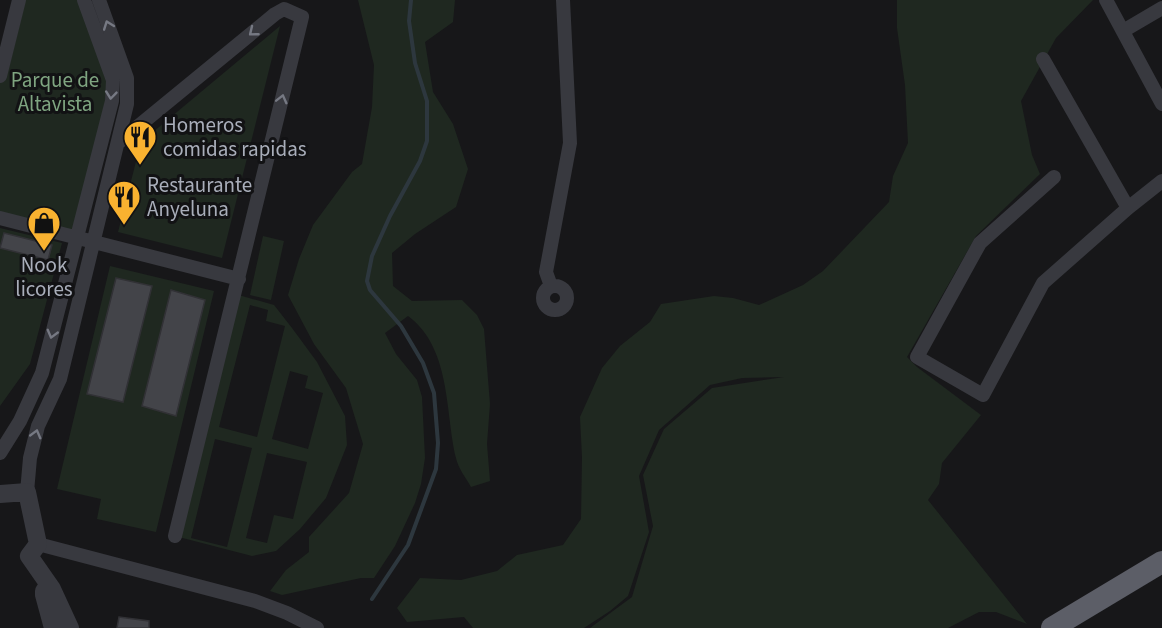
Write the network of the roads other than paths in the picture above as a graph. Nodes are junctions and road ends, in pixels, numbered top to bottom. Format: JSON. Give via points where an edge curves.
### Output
{"nodes":[{"id":1,"x":19,"y":0,"type":"edge"},
{"id":2,"x":84,"y":0,"type":"edge"},
{"id":3,"x":99,"y":0,"type":"edge"},
{"id":4,"x":563,"y":0,"type":"edge"},
{"id":5,"x":1106,"y":0,"type":"edge"},
{"id":6,"x":1162,"y":8,"type":"edge"},
{"id":7,"x":1123,"y":31,"type":"junction"},
{"id":8,"x":1043,"y":59,"type":"dead end"},
{"id":9,"x":0,"y":76,"type":"edge"},
{"id":10,"x":1162,"y":104,"type":"edge"},
{"id":11,"x":119,"y":142,"type":"junction"},
{"id":12,"x":1054,"y":177,"type":"dead end"},
{"id":13,"x":1162,"y":181,"type":"edge"},
{"id":14,"x":1128,"y":208,"type":"junction"},
{"id":15,"x":0,"y":218,"type":"edge"},
{"id":16,"x":77,"y":237,"type":"junction"},
{"id":17,"x":94,"y":241,"type":"junction"},
{"id":18,"x":238,"y":279,"type":"junction"},
{"id":19,"x":551,"y":286,"type":"dead end"},
{"id":20,"x":0,"y":453,"type":"edge"},
{"id":21,"x":27,"y":492,"type":"junction"},
{"id":22,"x":0,"y":494,"type":"edge"},
{"id":23,"x":175,"y":536,"type":"dead end"},
{"id":24,"x":38,"y":544,"type":"junction"},
{"id":25,"x":1162,"y":562,"type":"edge"},
{"id":26,"x":48,"y":585,"type":"junction"},
{"id":27,"x":53,"y":628,"type":"edge"},
{"id":28,"x":70,"y":628,"type":"edge"},
{"id":29,"x":317,"y":628,"type":"edge"},
{"id":30,"x":1052,"y":628,"type":"edge"}],
"edges":[{"from":1,"to":9,"type":"street"},
{"from":2,"to":16,"type":"street","one_way":true,"via":[[113,80],[112,101]]},
{"from":11,"to":3,"type":"street","one_way":true,"via":[[127,104],[127,78]]},
{"from":4,"to":19,"type":"street","via":[[570,143],[546,272]]},
{"from":5,"to":7,"type":"street"},
{"from":6,"to":7,"type":"street"},
{"from":7,"to":10,"type":"street"},
{"from":8,"to":14,"type":"street"},
{"from":11,"to":17,"type":"street"},
{"from":18,"to":11,"type":"street","one_way":true,"via":[[302,17],[284,9],[275,14]]},
{"from":12,"to":14,"type":"street","via":[[980,243],[917,357],[983,395],[1043,283]]},
{"from":13,"to":14,"type":"street"},
{"from":15,"to":16,"type":"street"},
{"from":16,"to":17,"type":"street"},
{"from":16,"to":20,"type":"street","one_way":true,"via":[[42,373]]},
{"from":17,"to":18,"type":"street"},
{"from":21,"to":17,"type":"street","one_way":true,"via":[[38,426],[60,379]]},
{"from":18,"to":23,"type":"street"},
{"from":21,"to":22,"type":"street"},
{"from":21,"to":24,"type":"street"},
{"from":24,"to":26,"type":"street","via":[[29,556]]},
{"from":24,"to":29,"type":"street","via":[[255,601]]},
{"from":25,"to":30,"type":"highway"},
{"from":26,"to":27,"type":"street","via":[[44,595]]},
{"from":26,"to":28,"type":"street"}]}
